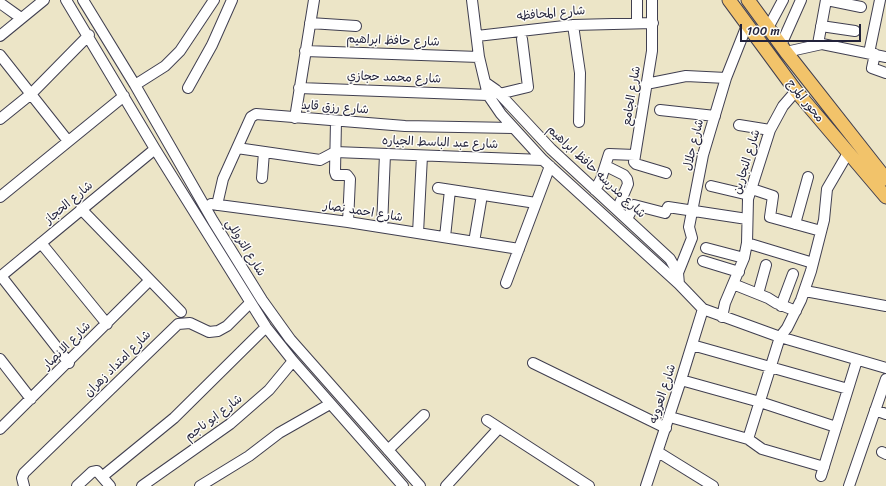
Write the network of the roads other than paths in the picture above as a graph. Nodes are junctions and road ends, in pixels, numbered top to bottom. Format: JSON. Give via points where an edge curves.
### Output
{"nodes":[{"id":1,"x":44,"y":0,"type":"edge"},
{"id":2,"x":66,"y":0,"type":"edge"},
{"id":3,"x":83,"y":0,"type":"edge"},
{"id":4,"x":214,"y":0,"type":"edge"},
{"id":5,"x":232,"y":0,"type":"edge"},
{"id":6,"x":314,"y":0,"type":"edge"},
{"id":7,"x":472,"y":0,"type":"edge"},
{"id":8,"x":637,"y":0,"type":"edge"},
{"id":9,"x":652,"y":0,"type":"edge"},
{"id":10,"x":729,"y":0,"type":"edge"},
{"id":11,"x":748,"y":0,"type":"edge"},
{"id":12,"x":783,"y":0,"type":"edge"},
{"id":13,"x":801,"y":0,"type":"edge"},
{"id":14,"x":826,"y":0,"type":"edge"},
{"id":15,"x":880,"y":0,"type":"edge"},
{"id":16,"x":0,"y":3,"type":"edge"},
{"id":17,"x":861,"y":8,"type":"dead end"},
{"id":18,"x":21,"y":18,"type":"junction"},
{"id":19,"x":876,"y":20,"type":"junction"},
{"id":20,"x":310,"y":23,"type":"junction"},
{"id":21,"x":637,"y":23,"type":"junction"},
{"id":22,"x":653,"y":23,"type":"junction"},
{"id":23,"x":886,"y":23,"type":"edge"},
{"id":24,"x":573,"y":25,"type":"junction"},
{"id":25,"x":747,"y":25,"type":"junction"},
{"id":26,"x":356,"y":26,"type":"dead end"},
{"id":27,"x":821,"y":26,"type":"junction"},
{"id":28,"x":768,"y":28,"type":"junction"},
{"id":29,"x":854,"y":31,"type":"dead end"},
{"id":30,"x":89,"y":35,"type":"junction"},
{"id":31,"x":0,"y":36,"type":"edge"},
{"id":32,"x":477,"y":36,"type":"junction"},
{"id":33,"x":522,"y":39,"type":"dead end"},
{"id":34,"x":818,"y":44,"type":"junction"},
{"id":35,"x":784,"y":49,"type":"junction"},
{"id":36,"x":305,"y":52,"type":"junction"},
{"id":37,"x":872,"y":53,"type":"junction"},
{"id":38,"x":0,"y":54,"type":"edge"},
{"id":39,"x":479,"y":57,"type":"junction"},
{"id":40,"x":886,"y":57,"type":"edge"},
{"id":41,"x":886,"y":73,"type":"edge"},
{"id":42,"x":726,"y":78,"type":"junction"},
{"id":43,"x":486,"y":83,"type":"junction"},
{"id":44,"x":646,"y":84,"type":"junction"},
{"id":45,"x":135,"y":85,"type":"junction"},
{"id":46,"x":188,"y":88,"type":"dead end"},
{"id":47,"x":299,"y":88,"type":"junction"},
{"id":48,"x":796,"y":90,"type":"junction"},
{"id":49,"x":31,"y":94,"type":"junction"},
{"id":50,"x":499,"y":94,"type":"junction"},
{"id":51,"x":488,"y":95,"type":"junction"},
{"id":52,"x":124,"y":96,"type":"junction"},
{"id":53,"x":660,"y":110,"type":"dead end"},
{"id":54,"x":714,"y":116,"type":"junction"},
{"id":55,"x":295,"y":118,"type":"junction"},
{"id":56,"x":0,"y":120,"type":"edge"},
{"id":57,"x":336,"y":121,"type":"junction"},
{"id":58,"x":579,"y":122,"type":"dead end"},
{"id":59,"x":739,"y":125,"type":"dead end"},
{"id":60,"x":513,"y":128,"type":"junction"},
{"id":61,"x":770,"y":130,"type":"junction"},
{"id":62,"x":68,"y":141,"type":"junction"},
{"id":63,"x":237,"y":148,"type":"junction"},
{"id":64,"x":155,"y":149,"type":"junction"},
{"id":65,"x":264,"y":152,"type":"junction"},
{"id":66,"x":335,"y":152,"type":"junction"},
{"id":67,"x":385,"y":154,"type":"junction"},
{"id":68,"x":848,"y":154,"type":"junction"},
{"id":69,"x":635,"y":155,"type":"junction"},
{"id":70,"x":422,"y":156,"type":"junction"},
{"id":71,"x":546,"y":163,"type":"junction"},
{"id":72,"x":606,"y":166,"type":"junction"},
{"id":73,"x":666,"y":173,"type":"dead end"},
{"id":74,"x":808,"y":177,"type":"dead end"},
{"id":75,"x":262,"y":178,"type":"dead end"},
{"id":76,"x":886,"y":178,"type":"edge"},
{"id":77,"x":711,"y":186,"type":"dead end"},
{"id":78,"x":438,"y":188,"type":"dead end"},
{"id":79,"x":450,"y":190,"type":"junction"},
{"id":80,"x":595,"y":190,"type":"junction"},
{"id":81,"x":751,"y":192,"type":"junction"},
{"id":82,"x":482,"y":194,"type":"junction"},
{"id":83,"x":0,"y":197,"type":"edge"},
{"id":84,"x":886,"y":197,"type":"edge"},
{"id":85,"x":203,"y":203,"type":"junction"},
{"id":86,"x":536,"y":203,"type":"junction"},
{"id":87,"x":217,"y":205,"type":"junction"},
{"id":88,"x":81,"y":209,"type":"junction"},
{"id":89,"x":617,"y":210,"type":"junction"},
{"id":90,"x":693,"y":210,"type":"junction"},
{"id":91,"x":626,"y":219,"type":"junction"},
{"id":92,"x":746,"y":220,"type":"junction"},
{"id":93,"x":348,"y":222,"type":"junction"},
{"id":94,"x":795,"y":224,"type":"junction"},
{"id":95,"x":382,"y":227,"type":"junction"},
{"id":96,"x":821,"y":231,"type":"junction"},
{"id":97,"x":418,"y":233,"type":"junction"},
{"id":98,"x":445,"y":237,"type":"junction"},
{"id":99,"x":474,"y":242,"type":"junction"},
{"id":100,"x":41,"y":243,"type":"junction"},
{"id":101,"x":747,"y":243,"type":"junction"},
{"id":102,"x":519,"y":248,"type":"junction"},
{"id":103,"x":706,"y":248,"type":"dead end"},
{"id":104,"x":744,"y":258,"type":"junction"},
{"id":105,"x":703,"y":261,"type":"dead end"},
{"id":106,"x":813,"y":263,"type":"junction"},
{"id":107,"x":766,"y":266,"type":"dead end"},
{"id":108,"x":739,"y":272,"type":"junction"},
{"id":109,"x":678,"y":273,"type":"junction"},
{"id":110,"x":793,"y":274,"type":"dead end"},
{"id":111,"x":1,"y":277,"type":"edge"},
{"id":112,"x":150,"y":280,"type":"junction"},
{"id":113,"x":506,"y":283,"type":"dead end"},
{"id":114,"x":679,"y":284,"type":"junction"},
{"id":115,"x":733,"y":284,"type":"junction"},
{"id":116,"x":804,"y":291,"type":"junction"},
{"id":117,"x":758,"y":294,"type":"junction"},
{"id":118,"x":250,"y":303,"type":"junction"},
{"id":119,"x":781,"y":306,"type":"junction"},
{"id":120,"x":886,"y":306,"type":"edge"},
{"id":121,"x":703,"y":310,"type":"junction"},
{"id":122,"x":796,"y":311,"type":"junction"},
{"id":123,"x":181,"y":312,"type":"dead end"},
{"id":124,"x":722,"y":317,"type":"junction"},
{"id":125,"x":107,"y":324,"type":"junction"},
{"id":126,"x":266,"y":327,"type":"junction"},
{"id":127,"x":780,"y":337,"type":"junction"},
{"id":128,"x":692,"y":345,"type":"junction"},
{"id":129,"x":0,"y":359,"type":"edge"},
{"id":130,"x":857,"y":360,"type":"junction"},
{"id":131,"x":293,"y":361,"type":"junction"},
{"id":132,"x":68,"y":363,"type":"junction"},
{"id":133,"x":533,"y":363,"type":"dead end"},
{"id":134,"x":771,"y":367,"type":"junction"},
{"id":135,"x":886,"y":368,"type":"edge"},
{"id":136,"x":886,"y":379,"type":"edge"},
{"id":137,"x":682,"y":380,"type":"junction"},
{"id":138,"x":848,"y":389,"type":"junction"},
{"id":139,"x":31,"y":399,"type":"junction"},
{"id":140,"x":760,"y":402,"type":"junction"},
{"id":141,"x":330,"y":404,"type":"junction"},
{"id":142,"x":876,"y":410,"type":"junction"},
{"id":143,"x":886,"y":414,"type":"edge"},
{"id":144,"x":424,"y":415,"type":"dead end"},
{"id":145,"x":670,"y":417,"type":"junction"},
{"id":146,"x":487,"y":420,"type":"dead end"},
{"id":147,"x":836,"y":427,"type":"junction"},
{"id":148,"x":498,"y":428,"type":"junction"},
{"id":149,"x":666,"y":428,"type":"junction"},
{"id":150,"x":0,"y":429,"type":"edge"},
{"id":151,"x":748,"y":439,"type":"junction"},
{"id":152,"x":388,"y":450,"type":"junction"},
{"id":153,"x":658,"y":452,"type":"junction"},
{"id":154,"x":103,"y":476,"type":"junction"},
{"id":155,"x":24,"y":486,"type":"edge"},
{"id":156,"x":77,"y":486,"type":"edge"},
{"id":157,"x":110,"y":486,"type":"edge"},
{"id":158,"x":142,"y":486,"type":"edge"},
{"id":159,"x":200,"y":486,"type":"edge"},
{"id":160,"x":403,"y":486,"type":"edge"},
{"id":161,"x":420,"y":486,"type":"edge"},
{"id":162,"x":446,"y":486,"type":"edge"},
{"id":163,"x":589,"y":486,"type":"edge"},
{"id":164,"x":646,"y":486,"type":"edge"},
{"id":165,"x":713,"y":486,"type":"edge"},
{"id":166,"x":850,"y":486,"type":"edge"}],
"edges":[{"from":1,"to":18,"type":"street"},
{"from":2,"to":30,"type":"street","name":"شارع التروللي"},
{"from":3,"to":45,"type":"street","name":"شارع التروللي"},
{"from":4,"to":45,"type":"street","via":[[180,51],[165,66]]},
{"from":5,"to":46,"type":"street","via":[[212,45]]},
{"from":6,"to":20,"type":"street"},
{"from":7,"to":32,"type":"street"},
{"from":8,"to":21,"type":"street"},
{"from":9,"to":22,"type":"street","name":"شارع الجامع"},
{"from":10,"to":25,"type":"main road","name":"محور المرج"},
{"from":11,"to":28,"type":"main road","name":"محور المرج"},
{"from":12,"to":28,"type":"street"},
{"from":13,"to":35,"type":"street"},
{"from":14,"to":17,"type":"street"},
{"from":14,"to":27,"type":"street"},
{"from":15,"to":19,"type":"street"},
{"from":16,"to":18,"type":"street"},
{"from":18,"to":31,"type":"street"},
{"from":19,"to":23,"type":"street"},
{"from":19,"to":37,"type":"street"},
{"from":20,"to":26,"type":"street"},
{"from":20,"to":36,"type":"street"},
{"from":21,"to":22,"type":"street","name":"شارع المحافظه"},
{"from":21,"to":24,"type":"street","name":"شارع المحافظه"},
{"from":22,"to":44,"type":"street","name":"شارع الجامع","via":[[652,50]]},
{"from":24,"to":32,"type":"street","name":"شارع المحافظه"},
{"from":24,"to":58,"type":"street","via":[[580,73]]},
{"from":25,"to":42,"type":"street","name":"شارع جلال"},
{"from":25,"to":48,"type":"main road","name":"محور المرج"},
{"from":27,"to":29,"type":"street"},
{"from":27,"to":34,"type":"street"},
{"from":28,"to":35,"type":"main road","name":"محور المرج"},
{"from":30,"to":49,"type":"street"},
{"from":30,"to":52,"type":"street","name":"شارع التروللي"},
{"from":32,"to":39,"type":"street"},
{"from":33,"to":50,"type":"street","via":[[528,87]]},
{"from":34,"to":35,"type":"street"},
{"from":34,"to":37,"type":"street"},
{"from":35,"to":76,"type":"main road","name":"محور المرج"},
{"from":36,"to":39,"type":"street","name":"شارع حافظ ابراهيم"},
{"from":36,"to":47,"type":"street"},
{"from":37,"to":40,"type":"street"},
{"from":37,"to":41,"type":"street","via":[[872,68]]},
{"from":38,"to":49,"type":"street"},
{"from":39,"to":43,"type":"street"},
{"from":42,"to":44,"type":"street","via":[[686,76]]},
{"from":42,"to":54,"type":"street","name":"شارع جلال"},
{"from":43,"to":50,"type":"street","name":"شارع مدرسه حافظ ابراهيم"},
{"from":43,"to":51,"type":"street"},
{"from":44,"to":69,"type":"street","name":"شارع الجامع"},
{"from":45,"to":85,"type":"street","name":"شارع التروللي"},
{"from":47,"to":51,"type":"street","name":"شارع محمد حجازي"},
{"from":47,"to":55,"type":"street"},
{"from":48,"to":61,"type":"street","name":"شارع النجارين","via":[[782,106]]},
{"from":48,"to":68,"type":"main road","name":"محور المرج"},
{"from":49,"to":56,"type":"street"},
{"from":49,"to":62,"type":"street"},
{"from":50,"to":80,"type":"street","name":"شارع مدرسه حافظ ابراهيم","via":[[551,149]]},
{"from":51,"to":60,"type":"street"},
{"from":52,"to":62,"type":"street"},
{"from":52,"to":64,"type":"street","name":"شارع التروللي"},
{"from":53,"to":54,"type":"street"},
{"from":54,"to":90,"type":"street","name":"شارع جلال","via":[[703,155]]},
{"from":55,"to":57,"type":"street","name":"شارع رزق قايد"},
{"from":55,"to":63,"type":"street","name":"شارع رزق قايد","via":[[253,115]]},
{"from":57,"to":60,"type":"street","name":"شارع رزق قايد","via":[[405,126]]},
{"from":57,"to":66,"type":"street"},
{"from":59,"to":61,"type":"street"},
{"from":60,"to":71,"type":"street"},
{"from":61,"to":81,"type":"street","name":"شارع النجارين"},
{"from":62,"to":83,"type":"street"},
{"from":63,"to":65,"type":"street"},
{"from":63,"to":87,"type":"street","name":"شارع رزق قايد","via":[[220,187]]},
{"from":64,"to":88,"type":"street","name":"شارع الحجاز"},
{"from":64,"to":118,"type":"street","name":"شارع التروللي"},
{"from":65,"to":66,"type":"street","via":[[320,160]]},
{"from":65,"to":75,"type":"street"},
{"from":66,"to":67,"type":"street","name":"شارع عبد الباسط الجياره"},
{"from":66,"to":93,"type":"street","via":[[335,174],[347,175],[350,179]]},
{"from":67,"to":70,"type":"street","name":"شارع عبد الباسط الجياره"},
{"from":67,"to":95,"type":"street"},
{"from":68,"to":84,"type":"main road","name":"محور المرج"},
{"from":68,"to":96,"type":"street","via":[[827,189]]},
{"from":69,"to":72,"type":"street","via":[[610,154]]},
{"from":69,"to":73,"type":"street","via":[[636,164]]},
{"from":70,"to":71,"type":"street","name":"شارع عبد الباسط الجياره"},
{"from":70,"to":97,"type":"street"},
{"from":71,"to":86,"type":"street"},
{"from":71,"to":114,"type":"street"},
{"from":72,"to":80,"type":"street"},
{"from":72,"to":89,"type":"street","via":[[627,179],[628,184]]},
{"from":74,"to":94,"type":"street"},
{"from":77,"to":81,"type":"street"},
{"from":78,"to":79,"type":"street"},
{"from":79,"to":82,"type":"street"},
{"from":79,"to":98,"type":"street"},
{"from":80,"to":89,"type":"street","name":"شارع مدرسه حافظ ابراهيم"},
{"from":81,"to":92,"type":"street","name":"شارع النجارين"},
{"from":81,"to":94,"type":"street","via":[[773,196],[770,217]]},
{"from":82,"to":86,"type":"street"},
{"from":82,"to":99,"type":"street"},
{"from":85,"to":87,"type":"street","name":"شارع احمد نصار"},
{"from":85,"to":152,"type":"street","name":"شارع التروللي","via":[[262,300],[290,339]]},
{"from":86,"to":102,"type":"street"},
{"from":87,"to":93,"type":"street","name":"شارع احمد نصار"},
{"from":88,"to":100,"type":"street","name":"شارع الحجاز"},
{"from":88,"to":112,"type":"street"},
{"from":89,"to":91,"type":"street","name":"شارع مدرسه حافظ ابراهيم"},
{"from":90,"to":91,"type":"street","via":[[668,207],[665,213],[634,205]]},
{"from":90,"to":92,"type":"street"},
{"from":90,"to":109,"type":"street","name":"شارع جلال","via":[[689,227],[692,238]]},
{"from":91,"to":109,"type":"street","name":"شارع مدرسه حافظ ابراهيم","via":[[670,258]]},
{"from":92,"to":101,"type":"street","name":"شارع النجارين"},
{"from":93,"to":95,"type":"street","name":"شارع احمد نصار"},
{"from":94,"to":96,"type":"street"},
{"from":95,"to":97,"type":"street","name":"شارع احمد نصار"},
{"from":96,"to":106,"type":"street"},
{"from":97,"to":98,"type":"street","name":"شارع احمد نصار"},
{"from":98,"to":99,"type":"street","name":"شارع احمد نصار"},
{"from":99,"to":102,"type":"street","name":"شارع احمد نصار"},
{"from":100,"to":111,"type":"street","name":"شارع الحجاز"},
{"from":100,"to":125,"type":"street"},
{"from":101,"to":104,"type":"street","name":"شارع النجارين"},
{"from":101,"to":106,"type":"street"},
{"from":102,"to":113,"type":"street"},
{"from":103,"to":104,"type":"street"},
{"from":104,"to":108,"type":"street","name":"شارع النجارين"},
{"from":105,"to":108,"type":"street"},
{"from":106,"to":116,"type":"street"},
{"from":107,"to":117,"type":"street"},
{"from":108,"to":115,"type":"street","name":"شارع النجارين"},
{"from":109,"to":114,"type":"street","name":"شارع مدرسه حافظ ابراهيم"},
{"from":110,"to":119,"type":"street"},
{"from":111,"to":132,"type":"street"},
{"from":112,"to":123,"type":"street"},
{"from":112,"to":125,"type":"street","name":"شارع الانصار"},
{"from":114,"to":121,"type":"street"},
{"from":115,"to":117,"type":"street"},
{"from":115,"to":124,"type":"street","name":"شارع النجارين"},
{"from":116,"to":120,"type":"street"},
{"from":116,"to":122,"type":"street"},
{"from":117,"to":119,"type":"street"},
{"from":118,"to":126,"type":"street","name":"شارع التروللي"},
{"from":118,"to":155,"type":"street","name":"شارع امتداد زهران","via":[[227,326],[218,331],[203,331],[184,322],[176,326],[24,473]]},
{"from":119,"to":122,"type":"street"},
{"from":121,"to":124,"type":"street"},
{"from":121,"to":128,"type":"street","name":"شارع العروبه"},
{"from":122,"to":127,"type":"street"},
{"from":124,"to":127,"type":"street"},
{"from":125,"to":132,"type":"street","name":"شارع الانصار"},
{"from":126,"to":131,"type":"street","name":"شارع التروللي"},
{"from":126,"to":154,"type":"street","via":[[174,418]]},
{"from":127,"to":130,"type":"street"},
{"from":127,"to":134,"type":"street"},
{"from":128,"to":134,"type":"street"},
{"from":128,"to":137,"type":"street","name":"شارع العروبه"},
{"from":129,"to":139,"type":"street"},
{"from":130,"to":135,"type":"street"},
{"from":130,"to":138,"type":"street"},
{"from":131,"to":141,"type":"street","name":"شارع التروللي"},
{"from":131,"to":158,"type":"street","name":"شارع ابو ناجم","via":[[269,390],[235,420]]},
{"from":132,"to":139,"type":"street","name":"شارع الانصار"},
{"from":133,"to":149,"type":"street"},
{"from":134,"to":138,"type":"street"},
{"from":134,"to":140,"type":"street"},
{"from":136,"to":142,"type":"street"},
{"from":137,"to":140,"type":"street"},
{"from":137,"to":145,"type":"street","name":"شارع العروبه"},
{"from":138,"to":147,"type":"street"},
{"from":139,"to":150,"type":"street","name":"شارع الانصار"},
{"from":140,"to":147,"type":"street"},
{"from":140,"to":151,"type":"street"},
{"from":141,"to":159,"type":"street","via":[[280,433],[250,456]]},
{"from":141,"to":160,"type":"street","name":"شارع التروللي"},
{"from":142,"to":143,"type":"street"},
{"from":142,"to":166,"type":"street"},
{"from":144,"to":152,"type":"street"},
{"from":145,"to":149,"type":"street","name":"شارع العروبه"},
{"from":145,"to":151,"type":"street"},
{"from":146,"to":148,"type":"street"},
{"from":147,"to":151,"type":"street","via":[[822,472],[762,449]]},
{"from":148,"to":162,"type":"street"},
{"from":148,"to":163,"type":"street"},
{"from":149,"to":153,"type":"street","name":"شارع العروبه"},
{"from":152,"to":161,"type":"street","name":"شارع التروللي"},
{"from":153,"to":164,"type":"street","name":"شارع العروبه"},
{"from":153,"to":165,"type":"street"},
{"from":154,"to":156,"type":"street","via":[[94,471]]},
{"from":154,"to":157,"type":"street"}]}
